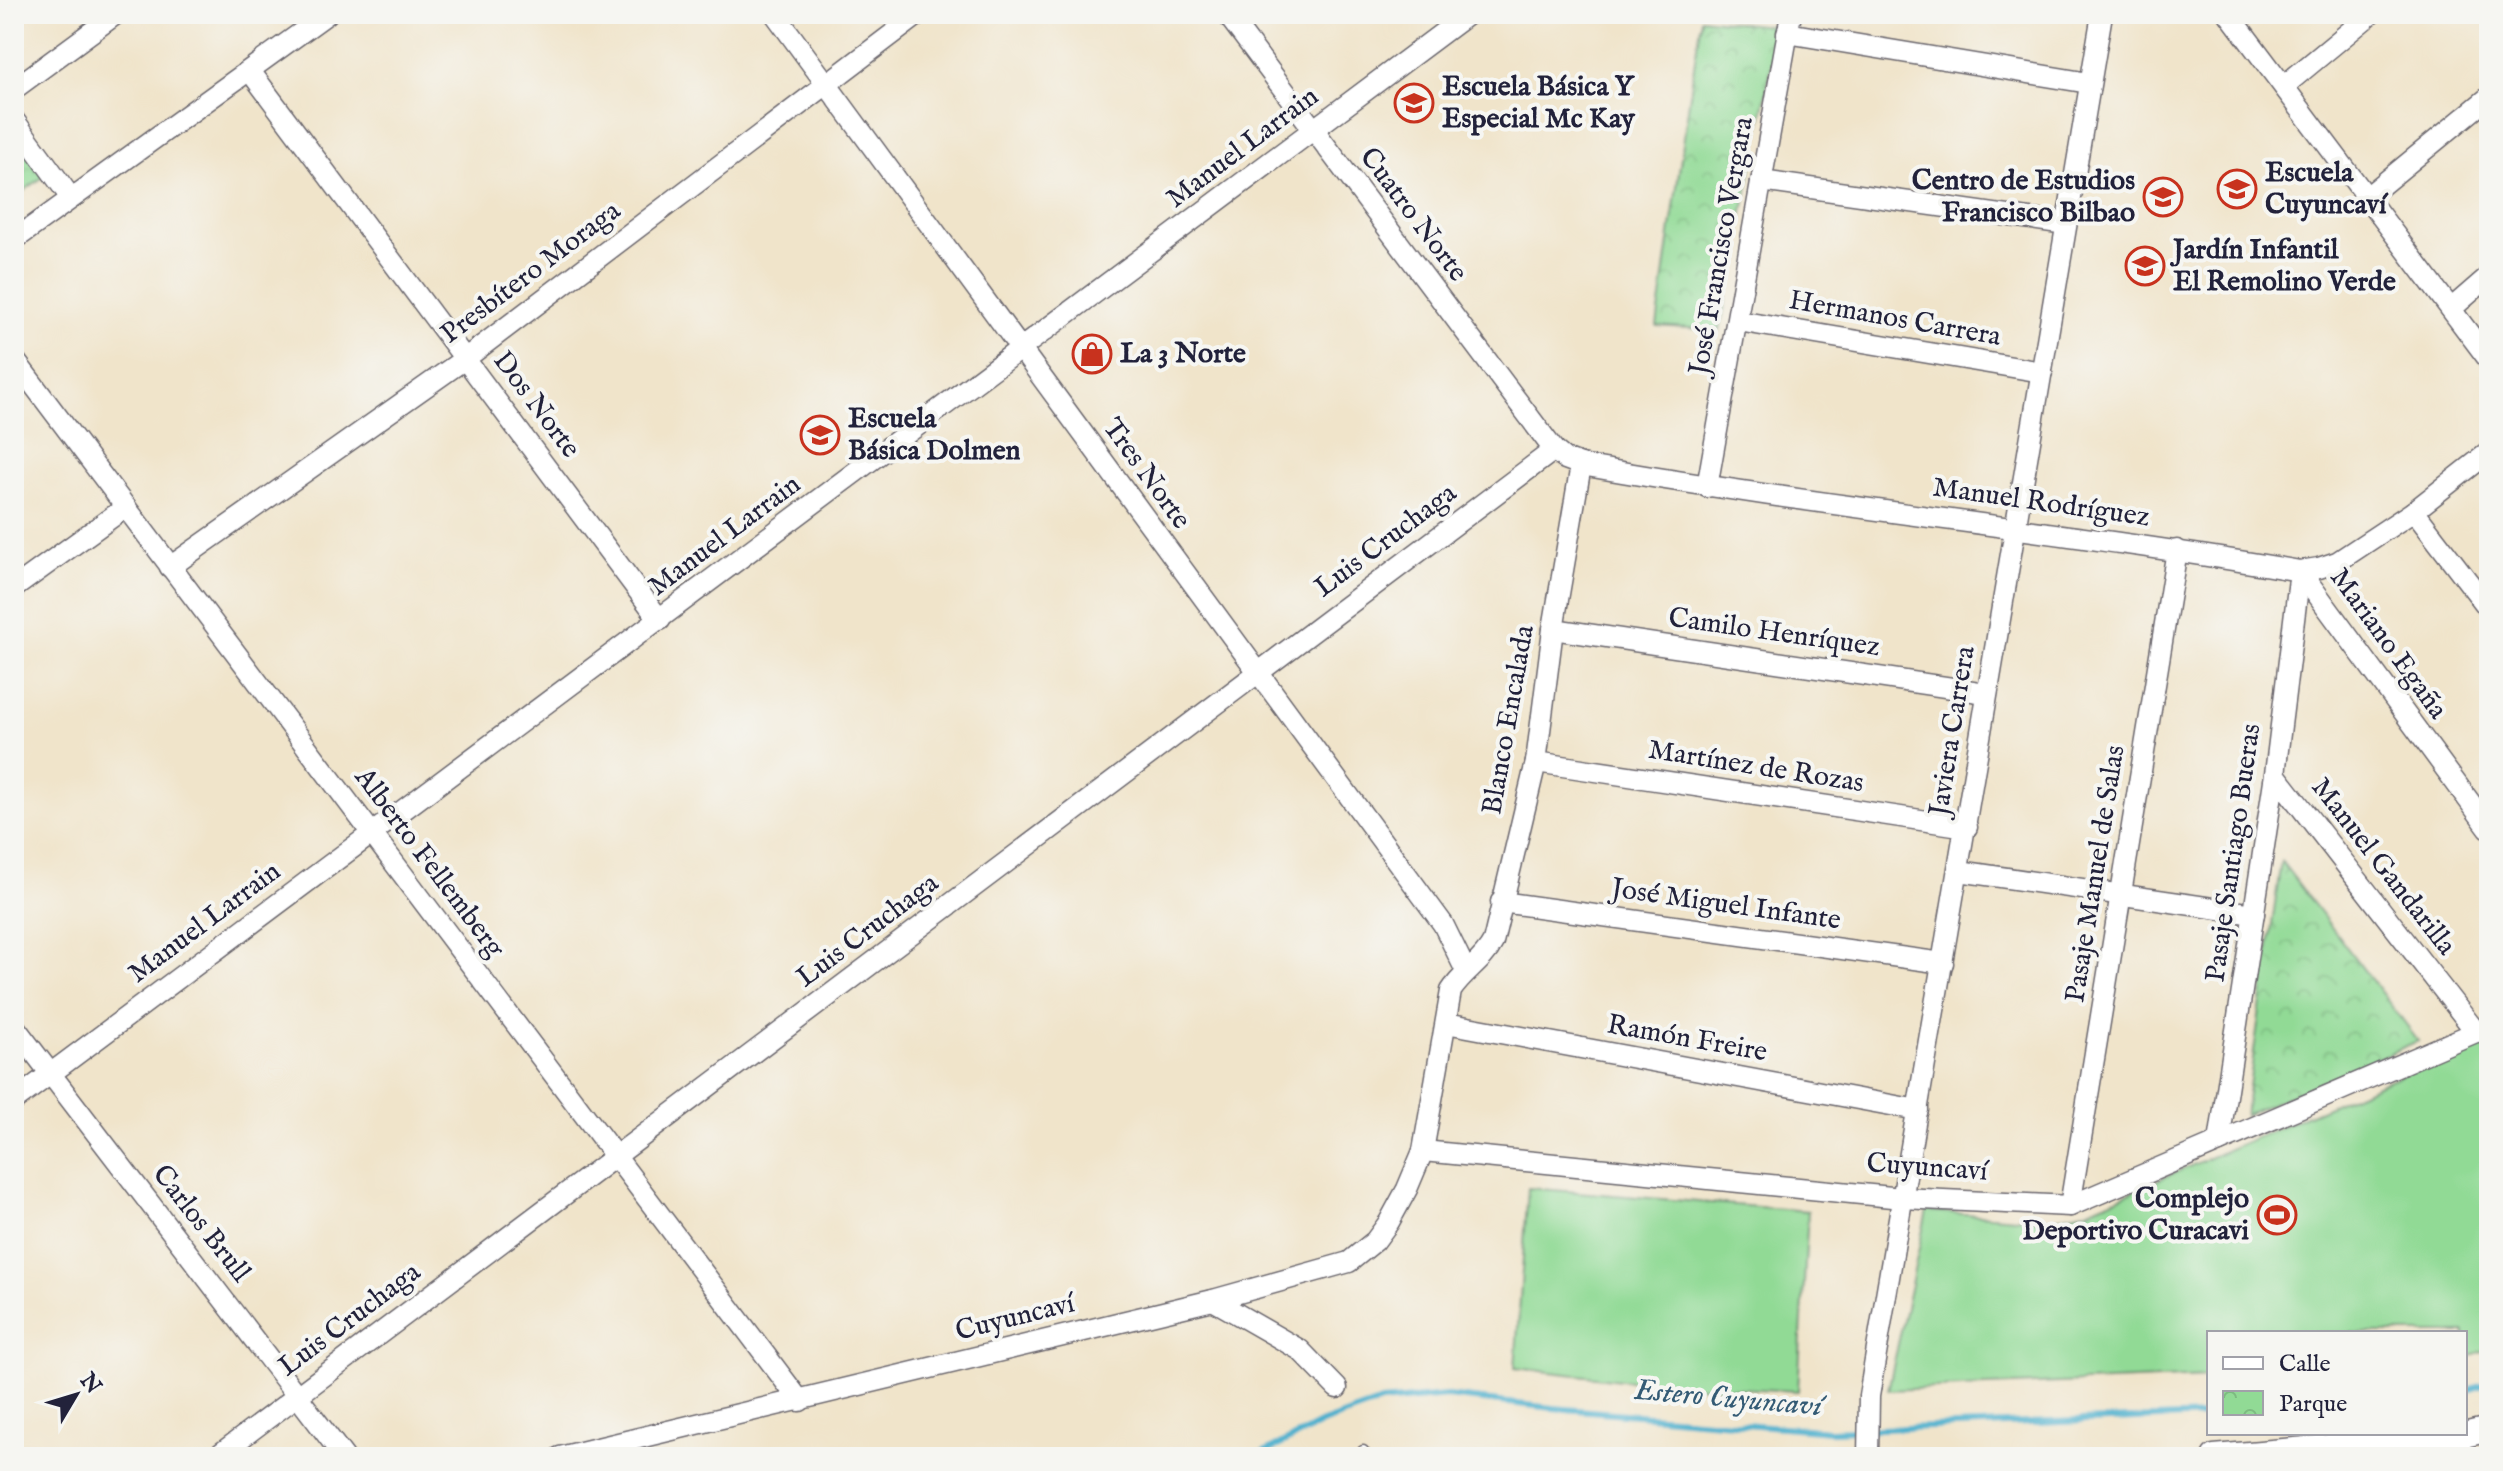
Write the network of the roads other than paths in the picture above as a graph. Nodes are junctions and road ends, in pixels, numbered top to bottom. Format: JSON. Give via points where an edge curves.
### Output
{"nodes":[{"id":1,"x":116,"y":14,"type":"edge"},
{"id":2,"x":327,"y":14,"type":"edge"},
{"id":3,"x":775,"y":14,"type":"edge"},
{"id":4,"x":919,"y":14,"type":"edge"},
{"id":5,"x":1227,"y":14,"type":"edge"},
{"id":6,"x":1468,"y":14,"type":"edge"},
{"id":7,"x":2102,"y":14,"type":"edge"},
{"id":8,"x":2229,"y":14,"type":"edge"},
{"id":9,"x":2371,"y":14,"type":"edge"},
{"id":10,"x":1789,"y":24,"type":"edge"},
{"id":11,"x":250,"y":71,"type":"junction"},
{"id":12,"x":825,"y":83,"type":"junction"},
{"id":13,"x":2089,"y":83,"type":"junction"},
{"id":14,"x":2284,"y":86,"type":"junction"},
{"id":15,"x":14,"y":89,"type":"edge"},
{"id":16,"x":2489,"y":97,"type":"edge"},
{"id":17,"x":14,"y":120,"type":"edge"},
{"id":18,"x":1315,"y":130,"type":"junction"},
{"id":19,"x":1761,"y":181,"type":"junction"},
{"id":20,"x":2367,"y":197,"type":"junction"},
{"id":21,"x":71,"y":198,"type":"junction"},
{"id":22,"x":2066,"y":224,"type":"junction"},
{"id":23,"x":14,"y":240,"type":"edge"},
{"id":24,"x":2489,"y":276,"type":"edge"},
{"id":25,"x":2451,"y":309,"type":"junction"},
{"id":26,"x":1738,"y":321,"type":"junction"},
{"id":27,"x":1020,"y":350,"type":"junction"},
{"id":28,"x":466,"y":358,"type":"junction"},
{"id":29,"x":14,"y":359,"type":"edge"},
{"id":30,"x":2489,"y":360,"type":"edge"},
{"id":31,"x":2042,"y":372,"type":"junction"},
{"id":32,"x":1554,"y":450,"type":"junction"},
{"id":33,"x":2489,"y":452,"type":"edge"},
{"id":34,"x":1581,"y":465,"type":"junction"},
{"id":35,"x":1707,"y":487,"type":"junction"},
{"id":36,"x":126,"y":507,"type":"junction"},
{"id":37,"x":2414,"y":511,"type":"junction"},
{"id":38,"x":2015,"y":527,"type":"junction"},
{"id":39,"x":2177,"y":550,"type":"junction"},
{"id":40,"x":170,"y":567,"type":"junction"},
{"id":41,"x":2300,"y":571,"type":"junction"},
{"id":42,"x":14,"y":588,"type":"edge"},
{"id":43,"x":2489,"y":609,"type":"edge"},
{"id":44,"x":660,"y":620,"type":"junction"},
{"id":45,"x":1553,"y":629,"type":"junction"},
{"id":46,"x":1256,"y":673,"type":"junction"},
{"id":47,"x":1986,"y":693,"type":"junction"},
{"id":48,"x":1536,"y":762,"type":"junction"},
{"id":49,"x":2275,"y":774,"type":"junction"},
{"id":50,"x":1967,"y":827,"type":"junction"},
{"id":51,"x":2489,"y":828,"type":"edge"},
{"id":52,"x":372,"y":833,"type":"junction"},
{"id":53,"x":1959,"y":871,"type":"junction"},
{"id":54,"x":2121,"y":896,"type":"junction"},
{"id":55,"x":1501,"y":902,"type":"junction"},
{"id":56,"x":2254,"y":914,"type":"junction"},
{"id":57,"x":1943,"y":963,"type":"junction"},
{"id":58,"x":1466,"y":971,"type":"junction"},
{"id":59,"x":1446,"y":1023,"type":"junction"},
{"id":60,"x":14,"y":1026,"type":"edge"},
{"id":61,"x":2482,"y":1030,"type":"edge"},
{"id":62,"x":50,"y":1074,"type":"junction"},
{"id":63,"x":14,"y":1101,"type":"edge"},
{"id":64,"x":1918,"y":1110,"type":"junction"},
{"id":65,"x":2219,"y":1142,"type":"junction"},
{"id":66,"x":1423,"y":1151,"type":"junction"},
{"id":67,"x":616,"y":1156,"type":"junction"},
{"id":68,"x":1902,"y":1198,"type":"junction"},
{"id":69,"x":2070,"y":1206,"type":"junction"},
{"id":70,"x":1213,"y":1300,"type":"junction"},
{"id":71,"x":1337,"y":1388,"type":"dead end"},
{"id":72,"x":297,"y":1394,"type":"junction"},
{"id":73,"x":800,"y":1401,"type":"junction"},
{"id":74,"x":2489,"y":1429,"type":"edge"},
{"id":75,"x":2467,"y":1434,"type":"edge"},
{"id":76,"x":2464,"y":1435,"type":"edge"},
{"id":77,"x":216,"y":1457,"type":"edge"},
{"id":78,"x":344,"y":1457,"type":"edge"},
{"id":79,"x":560,"y":1457,"type":"edge"},
{"id":80,"x":1868,"y":1457,"type":"edge"},
{"id":81,"x":2214,"y":1457,"type":"edge"}],
"edges":[{"from":1,"to":15,"type":"street"},
{"from":2,"to":11,"type":"street"},
{"from":3,"to":12,"type":"street","name":"Tres Norte"},
{"from":4,"to":12,"type":"street","name":"Presbítero Moraga"},
{"from":5,"to":18,"type":"street","name":"Cuatro Norte"},
{"from":6,"to":18,"type":"street","name":"Manuel Larrain"},
{"from":7,"to":13,"type":"street","name":"Javiera Carrera"},
{"from":8,"to":14,"type":"street"},
{"from":9,"to":14,"type":"street"},
{"from":10,"to":13,"type":"street"},
{"from":10,"to":19,"type":"street","name":"José Francisco Vergara"},
{"from":11,"to":21,"type":"street"},
{"from":11,"to":28,"type":"street","name":"Dos Norte"},
{"from":12,"to":27,"type":"street","name":"Tres Norte"},
{"from":12,"to":28,"type":"street","name":"Presbítero Moraga"},
{"from":13,"to":22,"type":"street","name":"Javiera Carrera"},
{"from":14,"to":20,"type":"street"},
{"from":16,"to":20,"type":"street"},
{"from":17,"to":21,"type":"street"},
{"from":18,"to":27,"type":"street","name":"Manuel Larrain"},
{"from":18,"to":32,"type":"street","name":"Cuatro Norte"},
{"from":19,"to":22,"type":"street"},
{"from":19,"to":26,"type":"street","name":"José Francisco Vergara"},
{"from":20,"to":25,"type":"street"},
{"from":21,"to":23,"type":"street"},
{"from":22,"to":31,"type":"street","name":"Javiera Carrera"},
{"from":24,"to":25,"type":"street"},
{"from":25,"to":30,"type":"street"},
{"from":26,"to":31,"type":"street","name":"Hermanos Carrera"},
{"from":26,"to":35,"type":"street","name":"José Francisco Vergara"},
{"from":27,"to":44,"type":"street","name":"Manuel Larrain"},
{"from":27,"to":46,"type":"street","name":"Tres Norte"},
{"from":28,"to":40,"type":"street","name":"Presbítero Moraga"},
{"from":28,"to":44,"type":"street","name":"Dos Norte"},
{"from":29,"to":36,"type":"street","name":"Alberto Fellemberg"},
{"from":31,"to":38,"type":"street","name":"Javiera Carrera"},
{"from":32,"to":34,"type":"street","name":"Manuel Rodríguez"},
{"from":32,"to":46,"type":"street","name":"Luis Cruchaga"},
{"from":33,"to":37,"type":"street","name":"Manuel Rodríguez"},
{"from":34,"to":35,"type":"street","name":"Manuel Rodríguez"},
{"from":34,"to":45,"type":"street","name":"Blanco Encalada"},
{"from":35,"to":38,"type":"street","name":"Manuel Rodríguez"},
{"from":36,"to":40,"type":"street","name":"Alberto Fellemberg"},
{"from":36,"to":42,"type":"street"},
{"from":37,"to":41,"type":"street","name":"Manuel Rodríguez","via":[[2337,562]]},
{"from":37,"to":43,"type":"street"},
{"from":38,"to":39,"type":"street","name":"Manuel Rodríguez"},
{"from":38,"to":47,"type":"street","name":"Javiera Carrera"},
{"from":39,"to":41,"type":"street","name":"Manuel Rodríguez"},
{"from":39,"to":54,"type":"street","name":"Pasaje Manuel de Salas"},
{"from":40,"to":52,"type":"street","name":"Alberto Fellemberg"},
{"from":41,"to":49,"type":"street","name":"Pasaje Santiago Bueras"},
{"from":41,"to":51,"type":"street","name":"Mariano Egaña"},
{"from":44,"to":52,"type":"street","name":"Manuel Larrain"},
{"from":45,"to":47,"type":"street","name":"Camilo Henríquez"},
{"from":45,"to":48,"type":"street","name":"Blanco Encalada"},
{"from":46,"to":58,"type":"street","name":"Tres Norte","via":[[1443,924]]},
{"from":46,"to":67,"type":"street","name":"Luis Cruchaga"},
{"from":47,"to":50,"type":"street","name":"Javiera Carrera"},
{"from":48,"to":50,"type":"street","name":"Martínez de Rozas"},
{"from":48,"to":55,"type":"street","name":"Blanco Encalada"},
{"from":49,"to":56,"type":"street","name":"Pasaje Santiago Bueras"},
{"from":49,"to":61,"type":"street","name":"Manuel Gandarilla"},
{"from":50,"to":53,"type":"street","name":"Javiera Carrera"},
{"from":52,"to":62,"type":"street","name":"Manuel Larrain"},
{"from":52,"to":67,"type":"street","name":"Alberto Fellemberg"},
{"from":53,"to":54,"type":"street"},
{"from":53,"to":57,"type":"street","name":"Javiera Carrera"},
{"from":54,"to":56,"type":"street"},
{"from":54,"to":69,"type":"street","name":"Pasaje Manuel de Salas"},
{"from":55,"to":57,"type":"street","name":"José Miguel Infante"},
{"from":55,"to":58,"type":"street","name":"Blanco Encalada","via":[[1493,942]]},
{"from":56,"to":65,"type":"street","name":"Pasaje Santiago Bueras"},
{"from":57,"to":64,"type":"street","name":"Javiera Carrera"},
{"from":58,"to":59,"type":"street","name":"Cuyuncaví","via":[[1451,991]]},
{"from":59,"to":64,"type":"street","name":"Ramón Freire"},
{"from":59,"to":66,"type":"street","name":"Cuyuncaví"},
{"from":60,"to":62,"type":"street","name":"Carlos Brull"},
{"from":61,"to":65,"type":"street","name":"Cuyuncaví"},
{"from":62,"to":63,"type":"street","name":"Manuel Larrain"},
{"from":62,"to":72,"type":"street","name":"Carlos Brull"},
{"from":64,"to":68,"type":"street","name":"Javiera Carrera"},
{"from":65,"to":69,"type":"street","name":"Cuyuncaví"},
{"from":66,"to":68,"type":"street","name":"Cuyuncaví"},
{"from":66,"to":70,"type":"street","name":"Cuyuncaví","via":[[1389,1222],[1363,1253],[1349,1262]]},
{"from":67,"to":72,"type":"street","name":"Luis Cruchaga"},
{"from":67,"to":73,"type":"street","name":"Alberto Fellemberg"},
{"from":68,"to":69,"type":"street","name":"Cuyuncaví"},
{"from":68,"to":80,"type":"street","name":"Javiera Carrera","via":[[1869,1396]]},
{"from":70,"to":71,"type":"street","via":[[1300,1350]]},
{"from":70,"to":73,"type":"street","name":"Cuyuncaví"},
{"from":72,"to":77,"type":"street","name":"Luis Cruchaga"},
{"from":72,"to":78,"type":"street","name":"Carlos Brull"},
{"from":73,"to":79,"type":"street","name":"Cuyuncaví"},
{"from":74,"to":75,"type":"street"},
{"from":76,"to":81,"type":"street"}]}
